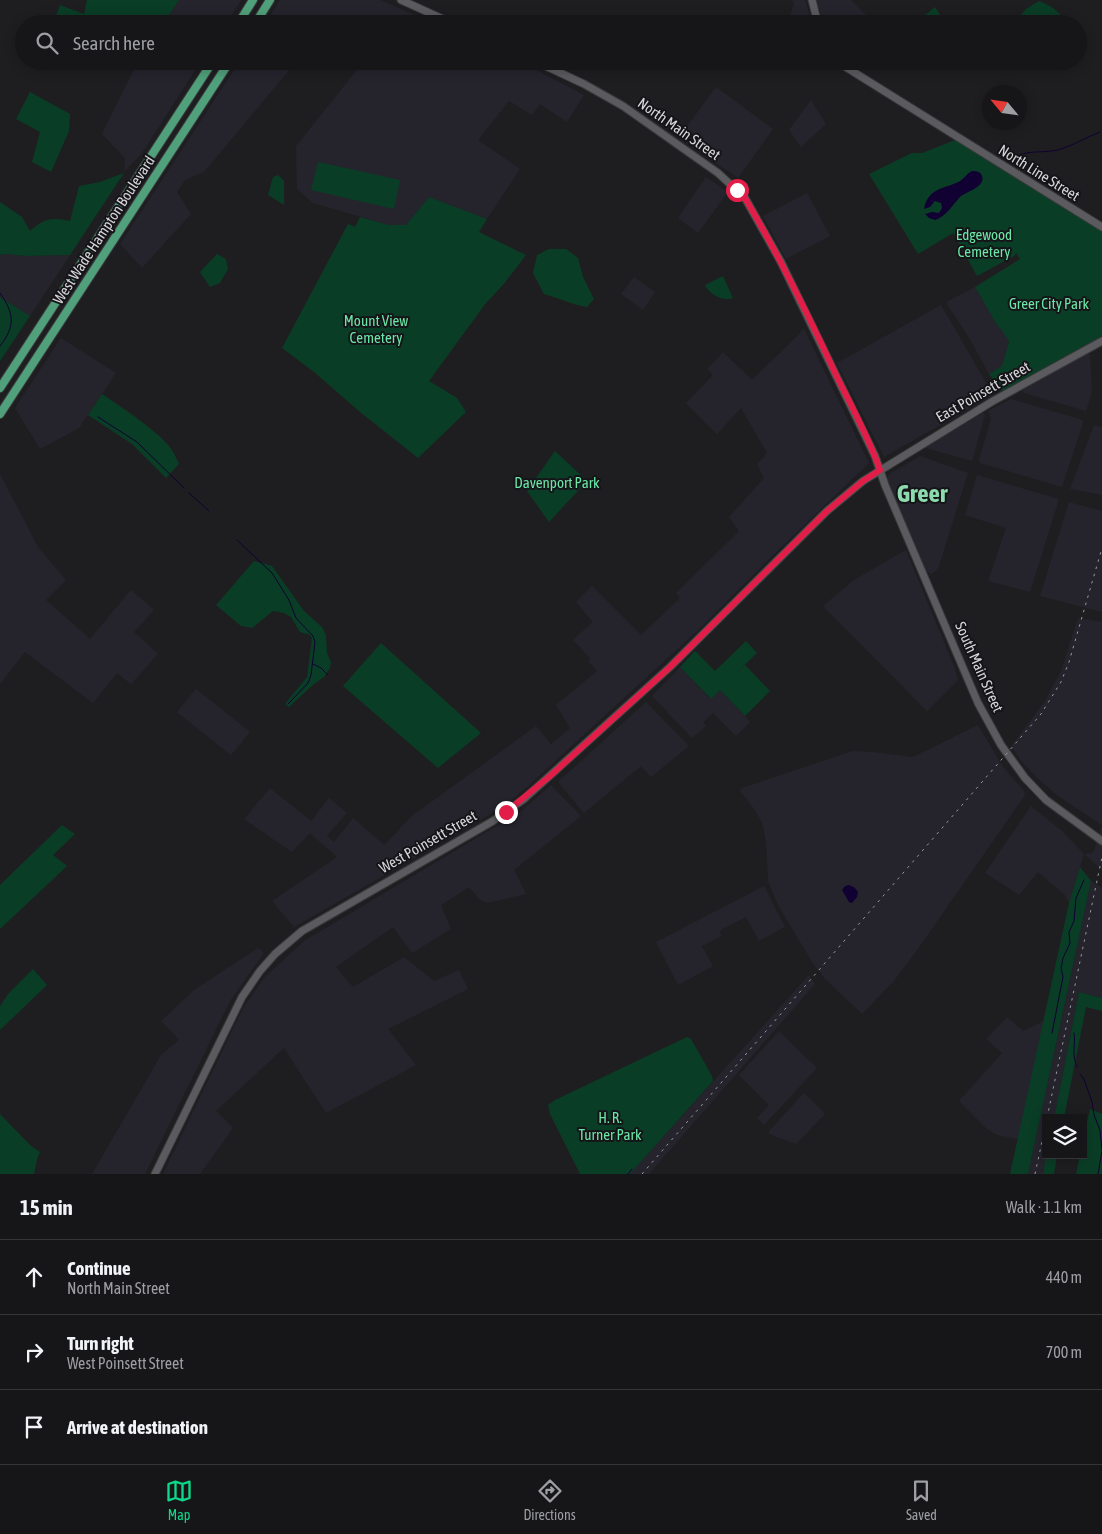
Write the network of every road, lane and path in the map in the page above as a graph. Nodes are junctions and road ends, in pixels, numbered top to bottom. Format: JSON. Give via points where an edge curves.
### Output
{"nodes":[{"id":1,"x":253,"y":0,"type":"edge"},
{"id":2,"x":270,"y":0,"type":"edge"},
{"id":3,"x":401,"y":0,"type":"edge"},
{"id":4,"x":812,"y":0,"type":"edge"},
{"id":5,"x":244,"y":15,"type":"edge"},
{"id":6,"x":261,"y":15,"type":"edge"},
{"id":7,"x":434,"y":15,"type":"edge"},
{"id":8,"x":816,"y":15,"type":"edge"},
{"id":9,"x":207,"y":70,"type":"edge"},
{"id":10,"x":224,"y":70,"type":"edge"},
{"id":11,"x":554,"y":70,"type":"edge"},
{"id":12,"x":851,"y":70,"type":"edge"},
{"id":13,"x":1102,"y":226,"type":"edge"},
{"id":14,"x":1102,"y":341,"type":"edge"},
{"id":15,"x":0,"y":388,"type":"edge"},
{"id":16,"x":0,"y":414,"type":"edge"},
{"id":17,"x":880,"y":470,"type":"junction"},
{"id":18,"x":1102,"y":841,"type":"edge"},
{"id":19,"x":155,"y":1174,"type":"edge"}],
"edges":[{"from":1,"to":5,"type":"main road"},
{"from":2,"to":6,"type":"main road"},
{"from":3,"to":7,"type":"main road"},
{"from":4,"to":8,"type":"main road"},
{"from":9,"to":15,"type":"main road","name":"West Wade Hampton Boulevard"},
{"from":10,"to":16,"type":"main road","name":"West Wade Hampton Boulevard"},
{"from":11,"to":17,"type":"main road","name":"North Main Street","via":[[623,106],[724,177],[745,198],[781,262]]},
{"from":12,"to":13,"type":"main road","name":"North Line Street"},
{"from":14,"to":17,"type":"main road","name":"East Poinsett Street","via":[[993,401]]},
{"from":17,"to":18,"type":"main road","name":"South Main Street","via":[[982,712],[1007,755],[1046,800]]},
{"from":17,"to":19,"type":"main road","name":"West Poinsett Street","via":[[827,511],[670,667],[524,799],[492,821],[316,923],[275,954],[242,997]]}]}
